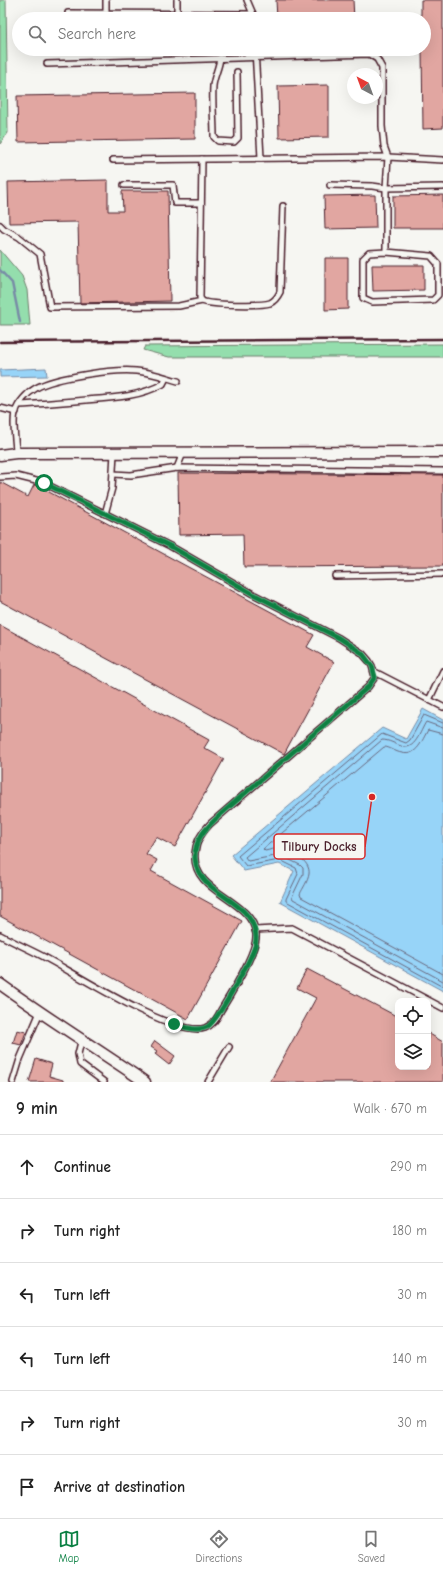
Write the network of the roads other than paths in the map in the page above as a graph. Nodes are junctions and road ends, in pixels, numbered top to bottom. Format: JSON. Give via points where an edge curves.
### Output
{"nodes":[{"id":1,"x":106,"y":0,"type":"edge"},
{"id":2,"x":177,"y":0,"type":"edge"},
{"id":3,"x":247,"y":0,"type":"edge"},
{"id":4,"x":106,"y":12,"type":"edge"},
{"id":5,"x":177,"y":12,"type":"edge"},
{"id":6,"x":251,"y":12,"type":"edge"},
{"id":7,"x":288,"y":56,"type":"edge"},
{"id":8,"x":372,"y":56,"type":"edge"},
{"id":9,"x":255,"y":57,"type":"junction"},
{"id":10,"x":220,"y":58,"type":"junction"},
{"id":11,"x":47,"y":64,"type":"dead end"},
{"id":12,"x":237,"y":72,"type":"dead end"},
{"id":13,"x":388,"y":157,"type":"junction"},
{"id":14,"x":260,"y":158,"type":"junction"},
{"id":15,"x":202,"y":159,"type":"junction"},
{"id":16,"x":113,"y":160,"type":"dead end"},
{"id":17,"x":443,"y":160,"type":"edge"},
{"id":18,"x":124,"y":185,"type":"dead end"},
{"id":19,"x":330,"y":186,"type":"dead end"},
{"id":20,"x":443,"y":187,"type":"edge"},
{"id":21,"x":386,"y":188,"type":"junction"},
{"id":22,"x":202,"y":202,"type":"junction"},
{"id":23,"x":283,"y":206,"type":"dead end"},
{"id":24,"x":0,"y":225,"type":"edge"},
{"id":25,"x":386,"y":252,"type":"junction"},
{"id":26,"x":202,"y":301,"type":"junction"},
{"id":27,"x":166,"y":378,"type":"junction"},
{"id":28,"x":178,"y":381,"type":"dead end"},
{"id":29,"x":19,"y":405,"type":"junction"},
{"id":30,"x":0,"y":408,"type":"edge"},
{"id":31,"x":16,"y":412,"type":"junction"},
{"id":32,"x":443,"y":452,"type":"edge"},
{"id":33,"x":16,"y":453,"type":"junction"},
{"id":34,"x":114,"y":453,"type":"junction"},
{"id":35,"x":183,"y":453,"type":"junction"},
{"id":36,"x":0,"y":455,"type":"edge"},
{"id":37,"x":177,"y":468,"type":"junction"},
{"id":38,"x":443,"y":471,"type":"edge"},
{"id":39,"x":113,"y":474,"type":"junction"},
{"id":40,"x":0,"y":477,"type":"edge"},
{"id":41,"x":105,"y":514,"type":"junction"},
{"id":42,"x":443,"y":574,"type":"edge"},
{"id":43,"x":335,"y":576,"type":"dead end"},
{"id":44,"x":443,"y":671,"type":"edge"},
{"id":45,"x":374,"y":672,"type":"junction"},
{"id":46,"x":429,"y":700,"type":"junction"},
{"id":47,"x":443,"y":707,"type":"edge"},
{"id":48,"x":255,"y":930,"type":"junction"},
{"id":49,"x":0,"y":935,"type":"edge"},
{"id":50,"x":0,"y":984,"type":"edge"},
{"id":51,"x":443,"y":1008,"type":"edge"},
{"id":52,"x":40,"y":1012,"type":"junction"},
{"id":53,"x":82,"y":1038,"type":"junction"},
{"id":54,"x":228,"y":1047,"type":"dead end"},
{"id":55,"x":12,"y":1082,"type":"edge"},
{"id":56,"x":104,"y":1082,"type":"edge"},
{"id":57,"x":145,"y":1082,"type":"edge"},
{"id":58,"x":208,"y":1082,"type":"edge"}],
"edges":[{"from":1,"to":4,"type":"lane"},
{"from":2,"to":5,"type":"lane"},
{"from":3,"to":6,"type":"lane"},
{"from":7,"to":9,"type":"lane"},
{"from":8,"to":13,"type":"lane","via":[[382,68],[382,126]]},
{"from":9,"to":10,"type":"lane"},
{"from":9,"to":14,"type":"lane"},
{"from":10,"to":11,"type":"lane"},
{"from":10,"to":12,"type":"lane","via":[[213,88],[214,137],[218,141],[234,142],[238,138]]},
{"from":13,"to":14,"type":"lane"},
{"from":13,"to":17,"type":"lane"},
{"from":13,"to":21,"type":"lane"},
{"from":14,"to":15,"type":"lane"},
{"from":15,"to":16,"type":"lane"},
{"from":15,"to":22,"type":"lane"},
{"from":18,"to":22,"type":"lane","via":[[173,185],[175,203]]},
{"from":19,"to":21,"type":"lane"},
{"from":20,"to":21,"type":"lane"},
{"from":21,"to":25,"type":"lane"},
{"from":22,"to":26,"type":"lane"},
{"from":23,"to":26,"type":"lane","via":[[278,296],[269,303],[212,304]]},
{"from":24,"to":26,"type":"lane","via":[[40,254],[50,307],[179,306]]},
{"from":25,"to":25,"type":"lane","via":[[369,253],[363,259],[363,298],[372,302],[433,300],[438,295],[438,264],[431,256]]},
{"from":27,"to":28,"type":"lane"},
{"from":27,"to":29,"type":"lane","via":[[164,384],[137,394]]},
{"from":27,"to":29,"type":"lane","via":[[126,371],[75,377],[36,388]]},
{"from":29,"to":31,"type":"lane"},
{"from":30,"to":31,"type":"lane"},
{"from":31,"to":33,"type":"lane"},
{"from":32,"to":35,"type":"street"},
{"from":33,"to":34,"type":"street"},
{"from":33,"to":36,"type":"street"},
{"from":34,"to":35,"type":"street"},
{"from":34,"to":39,"type":"lane"},
{"from":35,"to":37,"type":"lane"},
{"from":37,"to":38,"type":"lane"},
{"from":37,"to":39,"type":"lane","via":[[130,476]]},
{"from":39,"to":41,"type":"lane"},
{"from":40,"to":41,"type":"lane","via":[[16,476],[44,483]]},
{"from":41,"to":45,"type":"lane","via":[[170,546],[253,594],[339,638],[362,653]]},
{"from":42,"to":43,"type":"lane"},
{"from":44,"to":46,"type":"lane"},
{"from":45,"to":46,"type":"lane"},
{"from":45,"to":48,"type":"lane","via":[[375,677],[368,687],[215,819],[198,841],[195,861],[200,874],[210,886],[250,918]]},
{"from":46,"to":47,"type":"lane"},
{"from":48,"to":49,"type":"lane","via":[[253,950],[221,1012],[211,1024],[198,1029],[174,1024],[141,1011]]},
{"from":48,"to":51,"type":"lane","via":[[292,928]]},
{"from":50,"to":52,"type":"street"},
{"from":52,"to":53,"type":"street"},
{"from":52,"to":55,"type":"lane"},
{"from":53,"to":56,"type":"lane","via":[[78,1054],[80,1064]]},
{"from":53,"to":57,"type":"street"},
{"from":54,"to":58,"type":"lane"}]}
